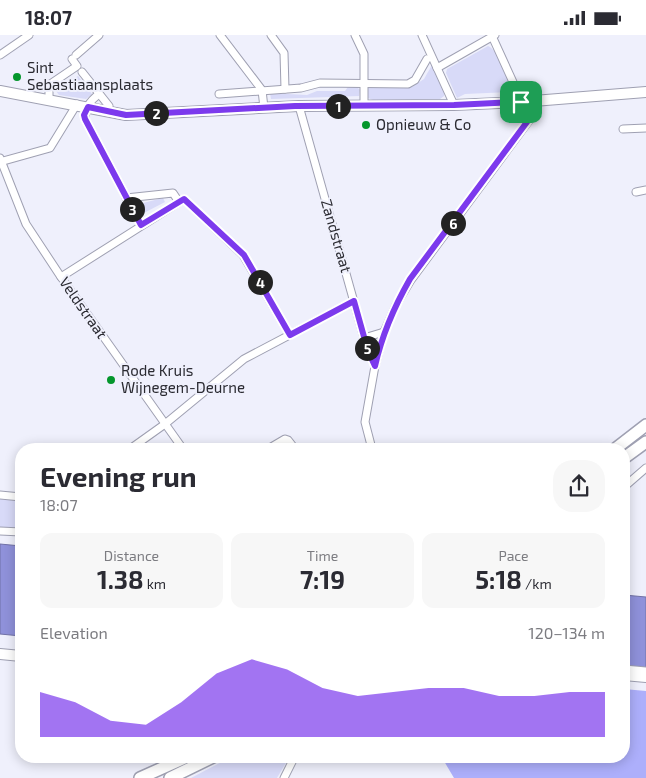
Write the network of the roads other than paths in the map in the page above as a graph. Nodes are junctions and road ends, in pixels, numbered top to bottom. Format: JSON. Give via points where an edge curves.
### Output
{"nodes":[{"id":1,"x":29,"y":35,"type":"edge"},
{"id":2,"x":99,"y":35,"type":"edge"},
{"id":3,"x":220,"y":35,"type":"edge"},
{"id":4,"x":271,"y":35,"type":"edge"},
{"id":5,"x":355,"y":35,"type":"edge"},
{"id":6,"x":422,"y":35,"type":"edge"},
{"id":7,"x":494,"y":36,"type":"edge"},
{"id":8,"x":0,"y":55,"type":"edge"},
{"id":9,"x":427,"y":59,"type":"dead end"},
{"id":10,"x":437,"y":68,"type":"junction"},
{"id":11,"x":82,"y":72,"type":"dead end"},
{"id":12,"x":364,"y":83,"type":"junction"},
{"id":13,"x":285,"y":89,"type":"junction"},
{"id":14,"x":262,"y":90,"type":"junction"},
{"id":15,"x":0,"y":91,"type":"edge"},
{"id":16,"x":646,"y":92,"type":"edge"},
{"id":17,"x":219,"y":93,"type":"dead end"},
{"id":18,"x":99,"y":94,"type":"junction"},
{"id":19,"x":50,"y":99,"type":"junction"},
{"id":20,"x":535,"y":101,"type":"junction"},
{"id":21,"x":521,"y":102,"type":"junction"},
{"id":22,"x":77,"y":104,"type":"junction"},
{"id":23,"x":454,"y":105,"type":"junction"},
{"id":24,"x":108,"y":106,"type":"dead end"},
{"id":25,"x":299,"y":106,"type":"junction"},
{"id":26,"x":364,"y":106,"type":"junction"},
{"id":27,"x":88,"y":107,"type":"junction"},
{"id":28,"x":264,"y":108,"type":"junction"},
{"id":29,"x":646,"y":128,"type":"edge"},
{"id":30,"x":623,"y":129,"type":"dead end"},
{"id":31,"x":1,"y":160,"type":"edge"},
{"id":32,"x":646,"y":190,"type":"edge"},
{"id":33,"x":636,"y":192,"type":"dead end"},
{"id":34,"x":126,"y":198,"type":"junction"},
{"id":35,"x":181,"y":200,"type":"junction"},
{"id":36,"x":141,"y":225,"type":"junction"},
{"id":37,"x":61,"y":277,"type":"junction"},
{"id":38,"x":354,"y":301,"type":"junction"},
{"id":39,"x":384,"y":332,"type":"junction"},
{"id":40,"x":290,"y":335,"type":"junction"},
{"id":41,"x":364,"y":338,"type":"junction"},
{"id":42,"x":375,"y":366,"type":"junction"},
{"id":43,"x":165,"y":424,"type":"junction"},
{"id":44,"x":646,"y":425,"type":"edge"},
{"id":45,"x":646,"y":442,"type":"edge"},
{"id":46,"x":138,"y":443,"type":"edge"},
{"id":47,"x":179,"y":443,"type":"edge"},
{"id":48,"x":278,"y":443,"type":"edge"},
{"id":49,"x":290,"y":443,"type":"edge"},
{"id":50,"x":370,"y":443,"type":"edge"},
{"id":51,"x":623,"y":443,"type":"edge"},
{"id":52,"x":630,"y":454,"type":"edge"},
{"id":53,"x":646,"y":468,"type":"edge"},
{"id":54,"x":630,"y":482,"type":"edge"},
{"id":55,"x":0,"y":495,"type":"edge"},
{"id":56,"x":15,"y":496,"type":"edge"},
{"id":57,"x":0,"y":531,"type":"edge"},
{"id":58,"x":15,"y":532,"type":"edge"},
{"id":59,"x":0,"y":654,"type":"edge"},
{"id":60,"x":15,"y":655,"type":"edge"},
{"id":61,"x":630,"y":670,"type":"edge"},
{"id":62,"x":646,"y":671,"type":"edge"},
{"id":63,"x":630,"y":676,"type":"edge"},
{"id":64,"x":646,"y":677,"type":"edge"},
{"id":65,"x":173,"y":763,"type":"edge"},
{"id":66,"x":201,"y":763,"type":"edge"},
{"id":67,"x":292,"y":763,"type":"edge"},
{"id":68,"x":140,"y":778,"type":"edge"},
{"id":69,"x":170,"y":778,"type":"edge"},
{"id":70,"x":284,"y":778,"type":"edge"}],
"edges":[{"from":1,"to":8,"type":"street"},
{"from":2,"to":19,"type":"street","via":[[74,57],[77,66],[49,85]]},
{"from":3,"to":14,"type":"street"},
{"from":4,"to":13,"type":"street","via":[[284,53]]},
{"from":5,"to":12,"type":"street","via":[[364,55]]},
{"from":6,"to":10,"type":"street"},
{"from":7,"to":10,"type":"street"},
{"from":7,"to":21,"type":"street","via":[[521,95]]},
{"from":9,"to":12,"type":"street","via":[[415,80],[408,83]]},
{"from":10,"to":23,"type":"street"},
{"from":11,"to":18,"type":"street"},
{"from":12,"to":13,"type":"street","via":[[320,83]]},
{"from":12,"to":26,"type":"street"},
{"from":13,"to":14,"type":"street"},
{"from":14,"to":17,"type":"street"},
{"from":14,"to":28,"type":"street"},
{"from":15,"to":19,"type":"main road"},
{"from":16,"to":20,"type":"main road"},
{"from":18,"to":24,"type":"street"},
{"from":18,"to":27,"type":"street"},
{"from":19,"to":22,"type":"main road"},
{"from":20,"to":21,"type":"main road"},
{"from":20,"to":39,"type":"street","via":[[534,112],[527,123],[410,279]]},
{"from":21,"to":23,"type":"main road"},
{"from":22,"to":27,"type":"main road"},
{"from":22,"to":31,"type":"street","via":[[50,147]]},
{"from":23,"to":26,"type":"main road"},
{"from":25,"to":26,"type":"main road"},
{"from":25,"to":28,"type":"main road"},
{"from":25,"to":38,"type":"street","name":"Zandstraat"},
{"from":27,"to":28,"type":"main road","via":[[126,115]]},
{"from":27,"to":34,"type":"street","via":[[85,119]]},
{"from":29,"to":30,"type":"street"},
{"from":31,"to":37,"type":"street","name":"Veldstraat","via":[[26,224]]},
{"from":32,"to":33,"type":"street"},
{"from":34,"to":35,"type":"street","via":[[173,193]]},
{"from":34,"to":36,"type":"street"},
{"from":35,"to":36,"type":"street"},
{"from":35,"to":40,"type":"street","via":[[244,255]]},
{"from":36,"to":37,"type":"street"},
{"from":37,"to":43,"type":"street","name":"Veldstraat"},
{"from":38,"to":40,"type":"street"},
{"from":38,"to":41,"type":"street","name":"Zandstraat"},
{"from":39,"to":41,"type":"street"},
{"from":39,"to":42,"type":"street"},
{"from":40,"to":43,"type":"street","via":[[244,359]]},
{"from":41,"to":42,"type":"street","name":"Zandstraat"},
{"from":42,"to":50,"type":"street","via":[[365,422]]},
{"from":43,"to":46,"type":"street"},
{"from":43,"to":47,"type":"street","name":"Veldstraat"},
{"from":44,"to":51,"type":"main road"},
{"from":45,"to":52,"type":"main road"},
{"from":48,"to":49,"type":"street","via":[[285,439]]},
{"from":53,"to":54,"type":"street"},
{"from":55,"to":56,"type":"street"},
{"from":57,"to":58,"type":"street"},
{"from":59,"to":60,"type":"main road"},
{"from":61,"to":62,"type":"street"},
{"from":63,"to":64,"type":"main road"},
{"from":65,"to":68,"type":"main road"},
{"from":66,"to":69,"type":"main road"},
{"from":67,"to":70,"type":"street"}]}
